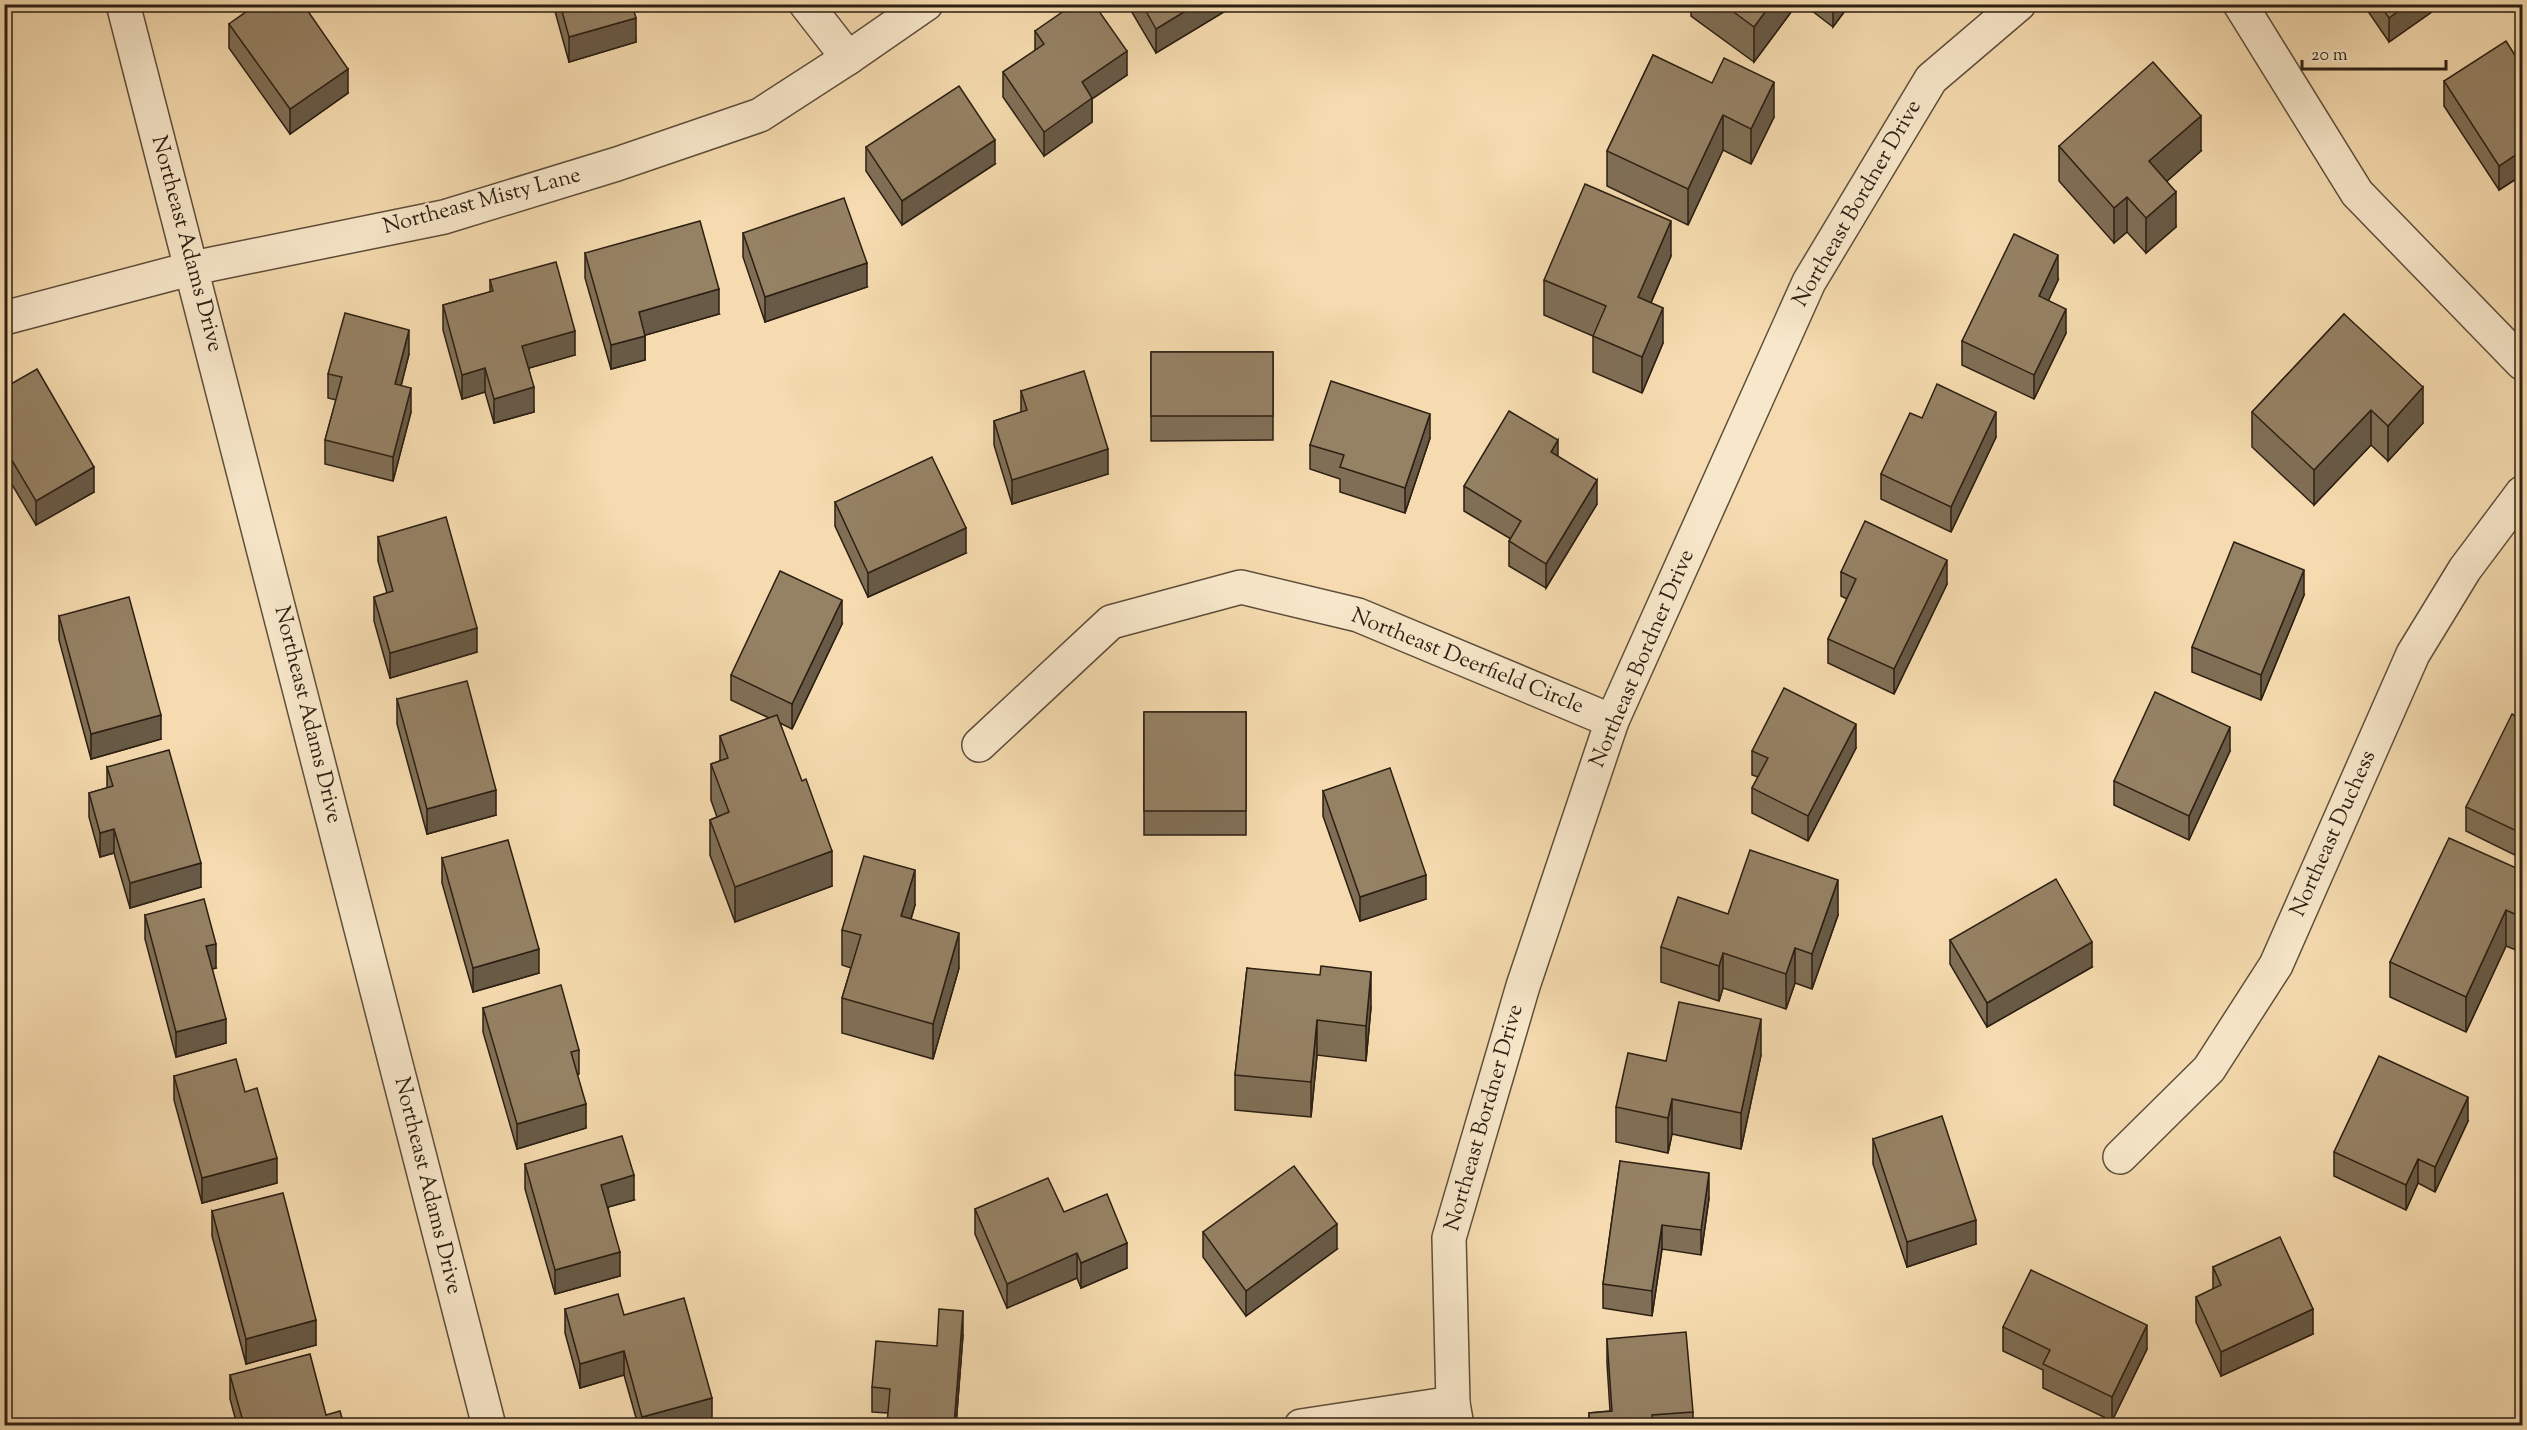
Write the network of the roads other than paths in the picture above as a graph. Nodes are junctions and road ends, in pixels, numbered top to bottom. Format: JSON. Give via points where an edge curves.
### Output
{"nodes":[{"id":1,"x":123,"y":4,"type":"edge"},
{"id":2,"x":806,"y":4,"type":"edge"},
{"id":3,"x":926,"y":4,"type":"edge"},
{"id":4,"x":2019,"y":4,"type":"edge"},
{"id":5,"x":2240,"y":4,"type":"edge"},
{"id":6,"x":848,"y":58,"type":"junction"},
{"id":7,"x":193,"y":268,"type":"junction"},
{"id":8,"x":4,"y":318,"type":"edge"},
{"id":9,"x":2523,"y":363,"type":"edge"},
{"id":10,"x":2523,"y":493,"type":"edge"},
{"id":11,"x":1612,"y":722,"type":"junction"},
{"id":12,"x":979,"y":745,"type":"dead end"},
{"id":13,"x":2120,"y":1157,"type":"dead end"},
{"id":14,"x":1455,"y":1414,"type":"edge"},
{"id":15,"x":489,"y":1425,"type":"edge"},
{"id":16,"x":1301,"y":1425,"type":"edge"}],
"edges":[{"from":1,"to":7,"type":"street","name":"Northeast Adams Drive"},
{"from":2,"to":6,"type":"street"},
{"from":3,"to":6,"type":"street","name":"Northeast Misty Lane"},
{"from":4,"to":11,"type":"street","name":"Northeast Bordner Drive","via":[[1931,79],[1809,282]]},
{"from":5,"to":9,"type":"street","via":[[2357,193]]},
{"from":6,"to":7,"type":"street","name":"Northeast Misty Lane","via":[[760,115],[617,164],[444,217]]},
{"from":7,"to":8,"type":"street","name":"Northeast Misty Lane"},
{"from":7,"to":15,"type":"street","name":"Northeast Adams Drive"},
{"from":10,"to":13,"type":"street","name":"Northeast Duchess","via":[[2465,569],[2413,654],[2276,965],[2209,1069]]},
{"from":11,"to":12,"type":"street","name":"Northeast Deerfield Circle","via":[[1358,615],[1240,587],[1111,622]]},
{"from":11,"to":14,"type":"street","name":"Northeast Bordner Drive","via":[[1523,986],[1449,1238]]},
{"from":14,"to":16,"type":"street"}]}
